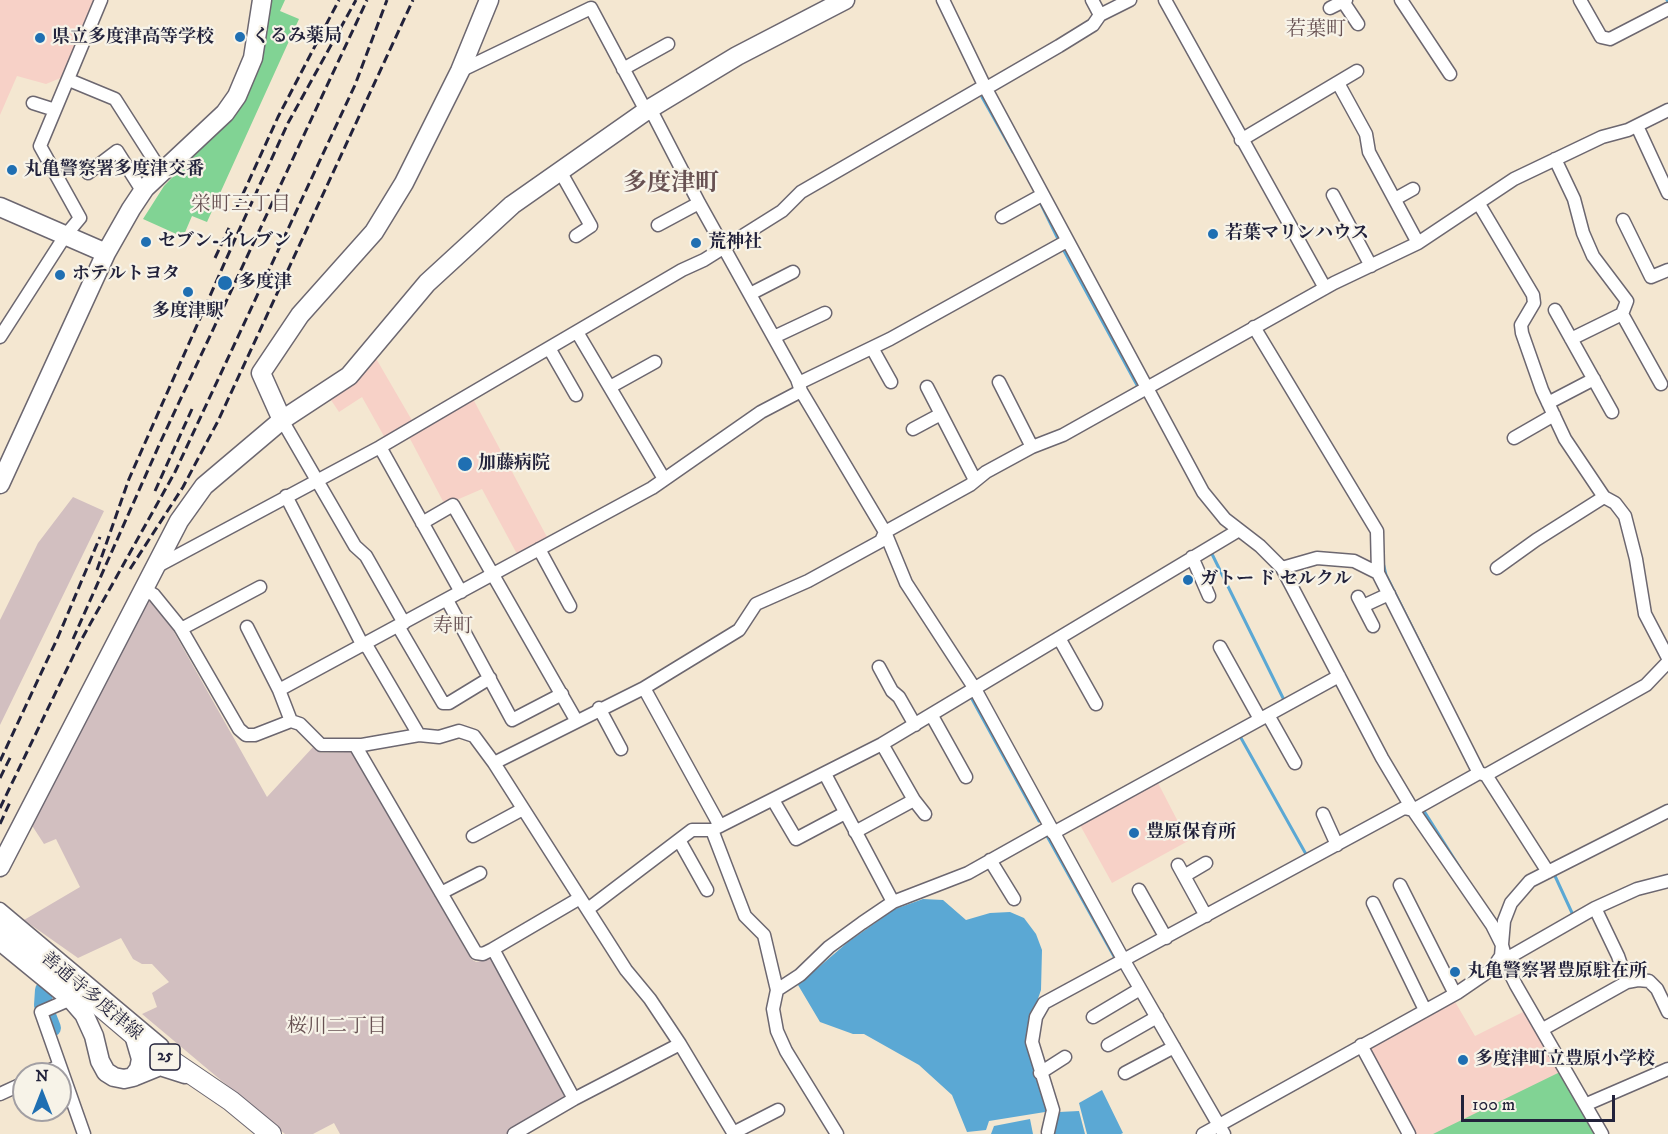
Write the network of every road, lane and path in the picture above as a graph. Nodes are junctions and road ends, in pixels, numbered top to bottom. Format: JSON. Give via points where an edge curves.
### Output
{"nodes":[{"id":1,"x":101,"y":0,"type":"edge"},
{"id":2,"x":262,"y":0,"type":"edge"},
{"id":3,"x":489,"y":0,"type":"edge"},
{"id":4,"x":845,"y":0,"type":"edge"},
{"id":5,"x":943,"y":0,"type":"edge"},
{"id":6,"x":1092,"y":0,"type":"edge"},
{"id":7,"x":1130,"y":0,"type":"edge"},
{"id":8,"x":1165,"y":0,"type":"edge"},
{"id":9,"x":1401,"y":0,"type":"edge"},
{"id":10,"x":1580,"y":0,"type":"edge"},
{"id":11,"x":1662,"y":0,"type":"edge"},
{"id":12,"x":1344,"y":1,"type":"edge"},
{"id":13,"x":1329,"y":8,"type":"dead end"},
{"id":14,"x":1668,"y":9,"type":"edge"},
{"id":15,"x":1100,"y":15,"type":"junction"},
{"id":16,"x":1358,"y":24,"type":"dead end"},
{"id":17,"x":668,"y":44,"type":"dead end"},
{"id":18,"x":623,"y":69,"type":"junction"},
{"id":19,"x":460,"y":71,"type":"junction"},
{"id":20,"x":1357,"y":71,"type":"dead end"},
{"id":21,"x":1450,"y":74,"type":"dead end"},
{"id":22,"x":69,"y":80,"type":"junction"},
{"id":23,"x":1338,"y":82,"type":"junction"},
{"id":24,"x":985,"y":87,"type":"junction"},
{"id":25,"x":33,"y":103,"type":"dead end"},
{"id":26,"x":55,"y":110,"type":"junction"},
{"id":27,"x":1668,"y":110,"type":"edge"},
{"id":28,"x":646,"y":111,"type":"junction"},
{"id":29,"x":1637,"y":126,"type":"junction"},
{"id":30,"x":1241,"y":140,"type":"junction"},
{"id":31,"x":1556,"y":159,"type":"junction"},
{"id":32,"x":161,"y":171,"type":"junction"},
{"id":33,"x":560,"y":171,"type":"junction"},
{"id":34,"x":88,"y":173,"type":"dead end"},
{"id":35,"x":1413,"y":189,"type":"dead end"},
{"id":36,"x":143,"y":192,"type":"junction"},
{"id":37,"x":1668,"y":193,"type":"edge"},
{"id":38,"x":1333,"y":195,"type":"dead end"},
{"id":39,"x":1039,"y":196,"type":"junction"},
{"id":40,"x":1395,"y":199,"type":"junction"},
{"id":41,"x":699,"y":203,"type":"junction"},
{"id":42,"x":1479,"y":204,"type":"junction"},
{"id":43,"x":0,"y":207,"type":"edge"},
{"id":44,"x":1002,"y":217,"type":"dead end"},
{"id":45,"x":1623,"y":220,"type":"dead end"},
{"id":46,"x":658,"y":225,"type":"dead end"},
{"id":47,"x":65,"y":236,"type":"junction"},
{"id":48,"x":576,"y":236,"type":"dead end"},
{"id":49,"x":1067,"y":242,"type":"junction"},
{"id":50,"x":1418,"y":243,"type":"junction"},
{"id":51,"x":724,"y":247,"type":"junction"},
{"id":52,"x":106,"y":253,"type":"junction"},
{"id":53,"x":1371,"y":266,"type":"junction"},
{"id":54,"x":1668,"y":270,"type":"edge"},
{"id":55,"x":793,"y":272,"type":"dead end"},
{"id":56,"x":1325,"y":288,"type":"junction"},
{"id":57,"x":750,"y":294,"type":"junction"},
{"id":58,"x":1555,"y":310,"type":"dead end"},
{"id":59,"x":825,"y":313,"type":"dead end"},
{"id":60,"x":1622,"y":314,"type":"junction"},
{"id":61,"x":1254,"y":327,"type":"junction"},
{"id":62,"x":577,"y":332,"type":"junction"},
{"id":63,"x":0,"y":337,"type":"edge"},
{"id":64,"x":774,"y":337,"type":"junction"},
{"id":65,"x":1571,"y":339,"type":"junction"},
{"id":66,"x":549,"y":348,"type":"junction"},
{"id":67,"x":872,"y":348,"type":"junction"},
{"id":68,"x":655,"y":362,"type":"dead end"},
{"id":69,"x":1594,"y":379,"type":"junction"},
{"id":70,"x":891,"y":382,"type":"dead end"},
{"id":71,"x":999,"y":382,"type":"dead end"},
{"id":72,"x":1661,"y":384,"type":"dead end"},
{"id":73,"x":610,"y":387,"type":"junction"},
{"id":74,"x":800,"y":387,"type":"junction"},
{"id":75,"x":927,"y":387,"type":"dead end"},
{"id":76,"x":1146,"y":387,"type":"junction"},
{"id":77,"x":576,"y":395,"type":"dead end"},
{"id":78,"x":1551,"y":409,"type":"junction"},
{"id":79,"x":1612,"y":412,"type":"dead end"},
{"id":80,"x":941,"y":414,"type":"junction"},
{"id":81,"x":282,"y":420,"type":"junction"},
{"id":82,"x":913,"y":429,"type":"dead end"},
{"id":83,"x":1514,"y":438,"type":"dead end"},
{"id":84,"x":380,"y":447,"type":"junction"},
{"id":85,"x":1032,"y":447,"type":"junction"},
{"id":86,"x":7,"y":458,"type":"edge"},
{"id":87,"x":319,"y":479,"type":"junction"},
{"id":88,"x":664,"y":479,"type":"junction"},
{"id":89,"x":975,"y":480,"type":"junction"},
{"id":90,"x":0,"y":484,"type":"edge"},
{"id":91,"x":286,"y":496,"type":"junction"},
{"id":92,"x":1604,"y":497,"type":"junction"},
{"id":93,"x":422,"y":523,"type":"junction"},
{"id":94,"x":1239,"y":530,"type":"junction"},
{"id":95,"x":885,"y":532,"type":"junction"},
{"id":96,"x":539,"y":549,"type":"junction"},
{"id":97,"x":1192,"y":557,"type":"junction"},
{"id":98,"x":154,"y":568,"type":"junction"},
{"id":99,"x":1282,"y":568,"type":"junction"},
{"id":100,"x":1497,"y":568,"type":"dead end"},
{"id":101,"x":1378,"y":573,"type":"junction"},
{"id":102,"x":493,"y":574,"type":"junction"},
{"id":103,"x":260,"y":587,"type":"dead end"},
{"id":104,"x":144,"y":589,"type":"junction"},
{"id":105,"x":461,"y":592,"type":"junction"},
{"id":106,"x":1389,"y":594,"type":"junction"},
{"id":107,"x":1209,"y":596,"type":"dead end"},
{"id":108,"x":447,"y":600,"type":"junction"},
{"id":109,"x":570,"y":606,"type":"dead end"},
{"id":110,"x":401,"y":625,"type":"junction"},
{"id":111,"x":1373,"y":626,"type":"dead end"},
{"id":112,"x":247,"y":627,"type":"dead end"},
{"id":113,"x":181,"y":629,"type":"junction"},
{"id":114,"x":1059,"y":638,"type":"junction"},
{"id":115,"x":362,"y":644,"type":"junction"},
{"id":116,"x":1220,"y":647,"type":"dead end"},
{"id":117,"x":1668,"y":660,"type":"edge"},
{"id":118,"x":879,"y":667,"type":"dead end"},
{"id":119,"x":1339,"y":676,"type":"junction"},
{"id":120,"x":490,"y":678,"type":"junction"},
{"id":121,"x":644,"y":688,"type":"junction"},
{"id":122,"x":975,"y":689,"type":"junction"},
{"id":123,"x":279,"y":690,"type":"junction"},
{"id":124,"x":562,"y":694,"type":"junction"},
{"id":125,"x":1096,"y":704,"type":"dead end"},
{"id":126,"x":598,"y":708,"type":"junction"},
{"id":127,"x":932,"y":716,"type":"junction"},
{"id":128,"x":1261,"y":716,"type":"junction"},
{"id":129,"x":576,"y":720,"type":"junction"},
{"id":130,"x":291,"y":722,"type":"junction"},
{"id":131,"x":915,"y":725,"type":"junction"},
{"id":132,"x":419,"y":735,"type":"junction"},
{"id":133,"x":882,"y":744,"type":"junction"},
{"id":134,"x":355,"y":746,"type":"junction"},
{"id":135,"x":621,"y":748,"type":"dead end"},
{"id":136,"x":494,"y":763,"type":"junction"},
{"id":137,"x":1295,"y":764,"type":"dead end"},
{"id":138,"x":825,"y":774,"type":"junction"},
{"id":139,"x":1482,"y":774,"type":"junction"},
{"id":140,"x":966,"y":777,"type":"dead end"},
{"id":141,"x":773,"y":800,"type":"junction"},
{"id":142,"x":914,"y":800,"type":"junction"},
{"id":143,"x":524,"y":809,"type":"junction"},
{"id":144,"x":1413,"y":810,"type":"junction"},
{"id":145,"x":1668,"y":811,"type":"edge"},
{"id":146,"x":845,"y":813,"type":"junction"},
{"id":147,"x":925,"y":814,"type":"dead end"},
{"id":148,"x":1323,"y":814,"type":"dead end"},
{"id":149,"x":716,"y":828,"type":"junction"},
{"id":150,"x":1052,"y":830,"type":"junction"},
{"id":151,"x":855,"y":832,"type":"junction"},
{"id":152,"x":473,"y":836,"type":"dead end"},
{"id":153,"x":679,"y":840,"type":"junction"},
{"id":154,"x":1335,"y":842,"type":"junction"},
{"id":155,"x":990,"y":860,"type":"junction"},
{"id":156,"x":1206,"y":863,"type":"dead end"},
{"id":157,"x":0,"y":867,"type":"edge"},
{"id":158,"x":1548,"y":872,"type":"junction"},
{"id":159,"x":480,"y":873,"type":"dead end"},
{"id":160,"x":1668,"y":881,"type":"edge"},
{"id":161,"x":1400,"y":885,"type":"dead end"},
{"id":162,"x":707,"y":890,"type":"dead end"},
{"id":163,"x":1139,"y":890,"type":"dead end"},
{"id":164,"x":441,"y":893,"type":"junction"},
{"id":165,"x":580,"y":898,"type":"junction"},
{"id":166,"x":1014,"y":899,"type":"dead end"},
{"id":167,"x":894,"y":902,"type":"junction"},
{"id":168,"x":1373,"y":903,"type":"dead end"},
{"id":169,"x":1595,"y":908,"type":"junction"},
{"id":170,"x":0,"y":909,"type":"edge"},
{"id":171,"x":588,"y":909,"type":"junction"},
{"id":172,"x":1204,"y":914,"type":"junction"},
{"id":173,"x":0,"y":921,"type":"edge"},
{"id":174,"x":1166,"y":938,"type":"junction"},
{"id":175,"x":0,"y":941,"type":"edge"},
{"id":176,"x":1502,"y":945,"type":"junction"},
{"id":177,"x":493,"y":949,"type":"junction"},
{"id":178,"x":1123,"y":959,"type":"junction"},
{"id":179,"x":1506,"y":959,"type":"junction"},
{"id":180,"x":1628,"y":982,"type":"junction"},
{"id":181,"x":1140,"y":989,"type":"junction"},
{"id":182,"x":777,"y":990,"type":"junction"},
{"id":183,"x":1455,"y":994,"type":"junction"},
{"id":184,"x":71,"y":999,"type":"junction"},
{"id":185,"x":1425,"y":1010,"type":"junction"},
{"id":186,"x":1668,"y":1012,"type":"edge"},
{"id":187,"x":1093,"y":1017,"type":"dead end"},
{"id":188,"x":1157,"y":1017,"type":"junction"},
{"id":189,"x":1543,"y":1029,"type":"junction"},
{"id":190,"x":134,"y":1035,"type":"junction"},
{"id":191,"x":680,"y":1044,"type":"junction"},
{"id":192,"x":1108,"y":1045,"type":"dead end"},
{"id":193,"x":1361,"y":1045,"type":"junction"},
{"id":194,"x":1174,"y":1047,"type":"junction"},
{"id":195,"x":1065,"y":1057,"type":"dead end"},
{"id":196,"x":58,"y":1062,"type":"edge"},
{"id":197,"x":1668,"y":1069,"type":"edge"},
{"id":198,"x":1040,"y":1073,"type":"junction"},
{"id":199,"x":1125,"y":1073,"type":"dead end"},
{"id":200,"x":133,"y":1077,"type":"junction"},
{"id":201,"x":198,"y":1080,"type":"junction"},
{"id":202,"x":574,"y":1099,"type":"junction"},
{"id":203,"x":72,"y":1101,"type":"edge"},
{"id":204,"x":1587,"y":1104,"type":"junction"},
{"id":205,"x":778,"y":1110,"type":"dead end"},
{"id":206,"x":1222,"y":1129,"type":"edge"},
{"id":207,"x":1048,"y":1132,"type":"dead end"},
{"id":208,"x":734,"y":1133,"type":"edge"},
{"id":209,"x":84,"y":1134,"type":"edge"},
{"id":210,"x":271,"y":1134,"type":"edge"},
{"id":211,"x":514,"y":1134,"type":"edge"},
{"id":212,"x":837,"y":1134,"type":"edge"},
{"id":213,"x":1203,"y":1134,"type":"edge"},
{"id":214,"x":1409,"y":1134,"type":"edge"},
{"id":215,"x":1602,"y":1134,"type":"edge"}],
"edges":[{"from":1,"to":22,"type":"street"},
{"from":2,"to":32,"type":"street","via":[[253,58],[237,96],[225,113]]},
{"from":3,"to":19,"type":"street"},
{"from":4,"to":28,"type":"street","via":[[737,56]]},
{"from":5,"to":24,"type":"street"},
{"from":6,"to":15,"type":"street"},
{"from":7,"to":15,"type":"street"},
{"from":8,"to":30,"type":"street"},
{"from":9,"to":21,"type":"street"},
{"from":10,"to":14,"type":"street","via":[[1601,38],[1610,39]]},
{"from":11,"to":14,"type":"street"},
{"from":12,"to":13,"type":"street"},
{"from":12,"to":16,"type":"street"},
{"from":15,"to":24,"type":"street","via":[[1093,25]]},
{"from":17,"to":18,"type":"street"},
{"from":18,"to":19,"type":"street","via":[[591,8]]},
{"from":18,"to":28,"type":"street"},
{"from":19,"to":81,"type":"street","via":[[404,183],[374,232],[300,315],[261,373]]},
{"from":20,"to":23,"type":"street"},
{"from":22,"to":26,"type":"street"},
{"from":22,"to":32,"type":"street","via":[[115,99]]},
{"from":23,"to":30,"type":"street"},
{"from":23,"to":40,"type":"street"},
{"from":24,"to":39,"type":"street"},
{"from":24,"to":51,"type":"street","via":[[801,192],[782,211]]},
{"from":25,"to":26,"type":"street"},
{"from":26,"to":47,"type":"street","via":[[39,146],[80,218]]},
{"from":27,"to":29,"type":"street"},
{"from":28,"to":33,"type":"street"},
{"from":28,"to":41,"type":"street","via":[[654,116]]},
{"from":29,"to":31,"type":"street","via":[[1602,137]]},
{"from":29,"to":37,"type":"street"},
{"from":30,"to":56,"type":"street"},
{"from":31,"to":42,"type":"street","via":[[1514,179]]},
{"from":31,"to":60,"type":"street","via":[[1593,256],[1627,301]]},
{"from":32,"to":36,"type":"street"},
{"from":33,"to":48,"type":"street","via":[[591,226]]},
{"from":33,"to":81,"type":"street","via":[[468,243],[427,283],[349,376]]},
{"from":34,"to":36,"type":"street","via":[[117,151]]},
{"from":35,"to":40,"type":"street"},
{"from":36,"to":52,"type":"street"},
{"from":38,"to":53,"type":"street"},
{"from":39,"to":44,"type":"street"},
{"from":39,"to":49,"type":"street"},
{"from":40,"to":50,"type":"street"},
{"from":41,"to":46,"type":"street"},
{"from":41,"to":51,"type":"street"},
{"from":42,"to":50,"type":"street"},
{"from":42,"to":78,"type":"street","via":[[1533,295],[1534,303],[1521,325],[1522,333]]},
{"from":43,"to":47,"type":"street"},
{"from":45,"to":54,"type":"street","via":[[1651,277]]},
{"from":47,"to":52,"type":"street"},
{"from":47,"to":63,"type":"street"},
{"from":49,"to":67,"type":"street"},
{"from":49,"to":76,"type":"street"},
{"from":50,"to":53,"type":"street"},
{"from":51,"to":57,"type":"street"},
{"from":51,"to":62,"type":"street"},
{"from":52,"to":86,"type":"street"},
{"from":53,"to":56,"type":"street"},
{"from":55,"to":57,"type":"street"},
{"from":56,"to":61,"type":"street"},
{"from":57,"to":64,"type":"street"},
{"from":58,"to":65,"type":"street"},
{"from":59,"to":64,"type":"street"},
{"from":60,"to":65,"type":"street"},
{"from":60,"to":72,"type":"street"},
{"from":61,"to":76,"type":"street"},
{"from":61,"to":101,"type":"street","via":[[1377,531]]},
{"from":62,"to":66,"type":"street"},
{"from":62,"to":73,"type":"street"},
{"from":64,"to":74,"type":"street"},
{"from":65,"to":69,"type":"street"},
{"from":66,"to":77,"type":"street"},
{"from":66,"to":84,"type":"street"},
{"from":67,"to":70,"type":"street"},
{"from":67,"to":74,"type":"street"},
{"from":68,"to":73,"type":"street"},
{"from":69,"to":78,"type":"street"},
{"from":69,"to":79,"type":"street"},
{"from":71,"to":85,"type":"street"},
{"from":73,"to":88,"type":"street"},
{"from":74,"to":88,"type":"street"},
{"from":74,"to":95,"type":"street"},
{"from":75,"to":80,"type":"street"},
{"from":76,"to":85,"type":"street","via":[[1063,435]]},
{"from":76,"to":94,"type":"street","via":[[1203,492]]},
{"from":78,"to":83,"type":"street"},
{"from":78,"to":92,"type":"street","via":[[1565,439]]},
{"from":80,"to":82,"type":"street"},
{"from":80,"to":89,"type":"street"},
{"from":81,"to":87,"type":"street"},
{"from":81,"to":98,"type":"street","via":[[204,486],[179,521]]},
{"from":84,"to":87,"type":"street"},
{"from":84,"to":93,"type":"street"},
{"from":85,"to":89,"type":"street"},
{"from":86,"to":90,"type":"street"},
{"from":87,"to":91,"type":"street"},
{"from":87,"to":110,"type":"street","via":[[355,546],[366,556]]},
{"from":88,"to":96,"type":"street"},
{"from":89,"to":95,"type":"street"},
{"from":91,"to":98,"type":"street"},
{"from":91,"to":115,"type":"street"},
{"from":92,"to":100,"type":"street"},
{"from":92,"to":117,"type":"street","via":[[1615,502],[1625,516],[1644,614]]},
{"from":93,"to":102,"type":"street","via":[[453,506]]},
{"from":93,"to":105,"type":"street"},
{"from":94,"to":97,"type":"street"},
{"from":94,"to":99,"type":"street"},
{"from":95,"to":121,"type":"street","via":[[870,547],[756,604],[739,630]]},
{"from":95,"to":122,"type":"street","via":[[906,583]]},
{"from":96,"to":102,"type":"street"},
{"from":96,"to":109,"type":"street"},
{"from":97,"to":107,"type":"street"},
{"from":97,"to":114,"type":"street"},
{"from":98,"to":104,"type":"street"},
{"from":99,"to":101,"type":"street","via":[[1317,558],[1354,561]]},
{"from":99,"to":119,"type":"street"},
{"from":101,"to":106,"type":"street"},
{"from":102,"to":105,"type":"street"},
{"from":102,"to":124,"type":"street"},
{"from":103,"to":113,"type":"street"},
{"from":104,"to":113,"type":"street","via":[[154,595]]},
{"from":104,"to":157,"type":"street"},
{"from":105,"to":108,"type":"street"},
{"from":106,"to":111,"type":"street","via":[[1360,602]]},
{"from":106,"to":139,"type":"street"},
{"from":108,"to":110,"type":"street"},
{"from":108,"to":120,"type":"street"},
{"from":110,"to":115,"type":"street"},
{"from":110,"to":120,"type":"street","via":[[443,703]]},
{"from":112,"to":123,"type":"street"},
{"from":113,"to":130,"type":"street","via":[[246,735]]},
{"from":114,"to":122,"type":"street"},
{"from":114,"to":125,"type":"street"},
{"from":115,"to":123,"type":"street"},
{"from":115,"to":132,"type":"street"},
{"from":116,"to":128,"type":"street"},
{"from":117,"to":139,"type":"street","via":[[1646,685]]},
{"from":118,"to":131,"type":"street"},
{"from":119,"to":128,"type":"street"},
{"from":119,"to":144,"type":"street"},
{"from":120,"to":124,"type":"street","via":[[512,720]]},
{"from":121,"to":126,"type":"street"},
{"from":121,"to":149,"type":"street"},
{"from":122,"to":127,"type":"street"},
{"from":122,"to":150,"type":"street"},
{"from":123,"to":130,"type":"street"},
{"from":124,"to":129,"type":"street"},
{"from":126,"to":129,"type":"street"},
{"from":126,"to":135,"type":"street"},
{"from":127,"to":131,"type":"street"},
{"from":127,"to":140,"type":"street"},
{"from":128,"to":137,"type":"street"},
{"from":128,"to":150,"type":"street"},
{"from":129,"to":136,"type":"street"},
{"from":130,"to":134,"type":"street","via":[[300,724],[321,745]]},
{"from":131,"to":133,"type":"street"},
{"from":132,"to":134,"type":"street"},
{"from":132,"to":136,"type":"street","via":[[439,737],[468,732]]},
{"from":133,"to":138,"type":"street"},
{"from":133,"to":142,"type":"street"},
{"from":134,"to":164,"type":"street"},
{"from":136,"to":143,"type":"street"},
{"from":138,"to":141,"type":"street"},
{"from":138,"to":146,"type":"street"},
{"from":139,"to":144,"type":"street"},
{"from":139,"to":158,"type":"street"},
{"from":141,"to":146,"type":"street","via":[[796,839]]},
{"from":141,"to":149,"type":"street"},
{"from":142,"to":147,"type":"street"},
{"from":142,"to":151,"type":"street"},
{"from":143,"to":152,"type":"street"},
{"from":143,"to":165,"type":"street"},
{"from":144,"to":154,"type":"street","via":[[1404,808]]},
{"from":144,"to":176,"type":"street"},
{"from":145,"to":158,"type":"street"},
{"from":146,"to":151,"type":"street"},
{"from":148,"to":154,"type":"street"},
{"from":149,"to":153,"type":"street","via":[[692,830]]},
{"from":149,"to":182,"type":"street","via":[[745,916],[764,935]]},
{"from":150,"to":155,"type":"street"},
{"from":150,"to":178,"type":"street"},
{"from":151,"to":167,"type":"street"},
{"from":153,"to":162,"type":"street"},
{"from":153,"to":171,"type":"street"},
{"from":154,"to":172,"type":"street"},
{"from":155,"to":166,"type":"street"},
{"from":155,"to":167,"type":"street","via":[[968,873]]},
{"from":156,"to":172,"type":"street","via":[[1181,870]]},
{"from":158,"to":176,"type":"street","via":[[1530,881],[1511,903],[1504,921]]},
{"from":159,"to":164,"type":"street"},
{"from":160,"to":169,"type":"street","via":[[1637,889]]},
{"from":161,"to":183,"type":"street"},
{"from":163,"to":174,"type":"street"},
{"from":164,"to":177,"type":"street","via":[[476,953]]},
{"from":165,"to":171,"type":"street"},
{"from":165,"to":177,"type":"street"},
{"from":167,"to":182,"type":"street","via":[[829,947],[800,975]]},
{"from":168,"to":185,"type":"street"},
{"from":169,"to":179,"type":"street"},
{"from":169,"to":180,"type":"street"},
{"from":170,"to":201,"type":"street"},
{"from":171,"to":191,"type":"street"},
{"from":172,"to":174,"type":"street"},
{"from":173,"to":190,"type":"main road","name":"善通寺多度津線","number":"25"},
{"from":174,"to":178,"type":"street"},
{"from":175,"to":184,"type":"street"},
{"from":176,"to":179,"type":"street"},
{"from":176,"to":183,"type":"street","via":[[1501,956],[1492,969]]},
{"from":177,"to":202,"type":"street"},
{"from":178,"to":181,"type":"street"},
{"from":178,"to":198,"type":"street","via":[[1044,1003],[1032,1032]]},
{"from":179,"to":189,"type":"street","via":[[1516,985]]},
{"from":180,"to":186,"type":"street","via":[[1649,981]]},
{"from":180,"to":189,"type":"street"},
{"from":181,"to":187,"type":"street"},
{"from":181,"to":188,"type":"street"},
{"from":182,"to":212,"type":"street","via":[[773,1009],[777,1031]]},
{"from":183,"to":185,"type":"street"},
{"from":184,"to":196,"type":"street","via":[[46,1010]]},
{"from":184,"to":200,"type":"street","via":[[84,1014],[106,1072],[124,1079]]},
{"from":185,"to":193,"type":"street"},
{"from":188,"to":192,"type":"street"},
{"from":188,"to":194,"type":"street"},
{"from":189,"to":204,"type":"street"},
{"from":190,"to":200,"type":"street","via":[[141,1059]]},
{"from":190,"to":201,"type":"main road","name":"善通寺多度津線","number":"25"},
{"from":191,"to":202,"type":"street"},
{"from":191,"to":208,"type":"street"},
{"from":193,"to":206,"type":"street"},
{"from":193,"to":214,"type":"street"},
{"from":194,"to":199,"type":"street"},
{"from":194,"to":206,"type":"street"},
{"from":195,"to":198,"type":"street"},
{"from":197,"to":204,"type":"street"},
{"from":198,"to":207,"type":"street","via":[[1053,1110]]},
{"from":200,"to":201,"type":"street","via":[[160,1066]]},
{"from":201,"to":210,"type":"main road","name":"善通寺多度津線","number":"25"},
{"from":202,"to":211,"type":"street"},
{"from":203,"to":209,"type":"street"},
{"from":204,"to":215,"type":"street"},
{"from":205,"to":208,"type":"street"},
{"from":206,"to":213,"type":"street"}]}
